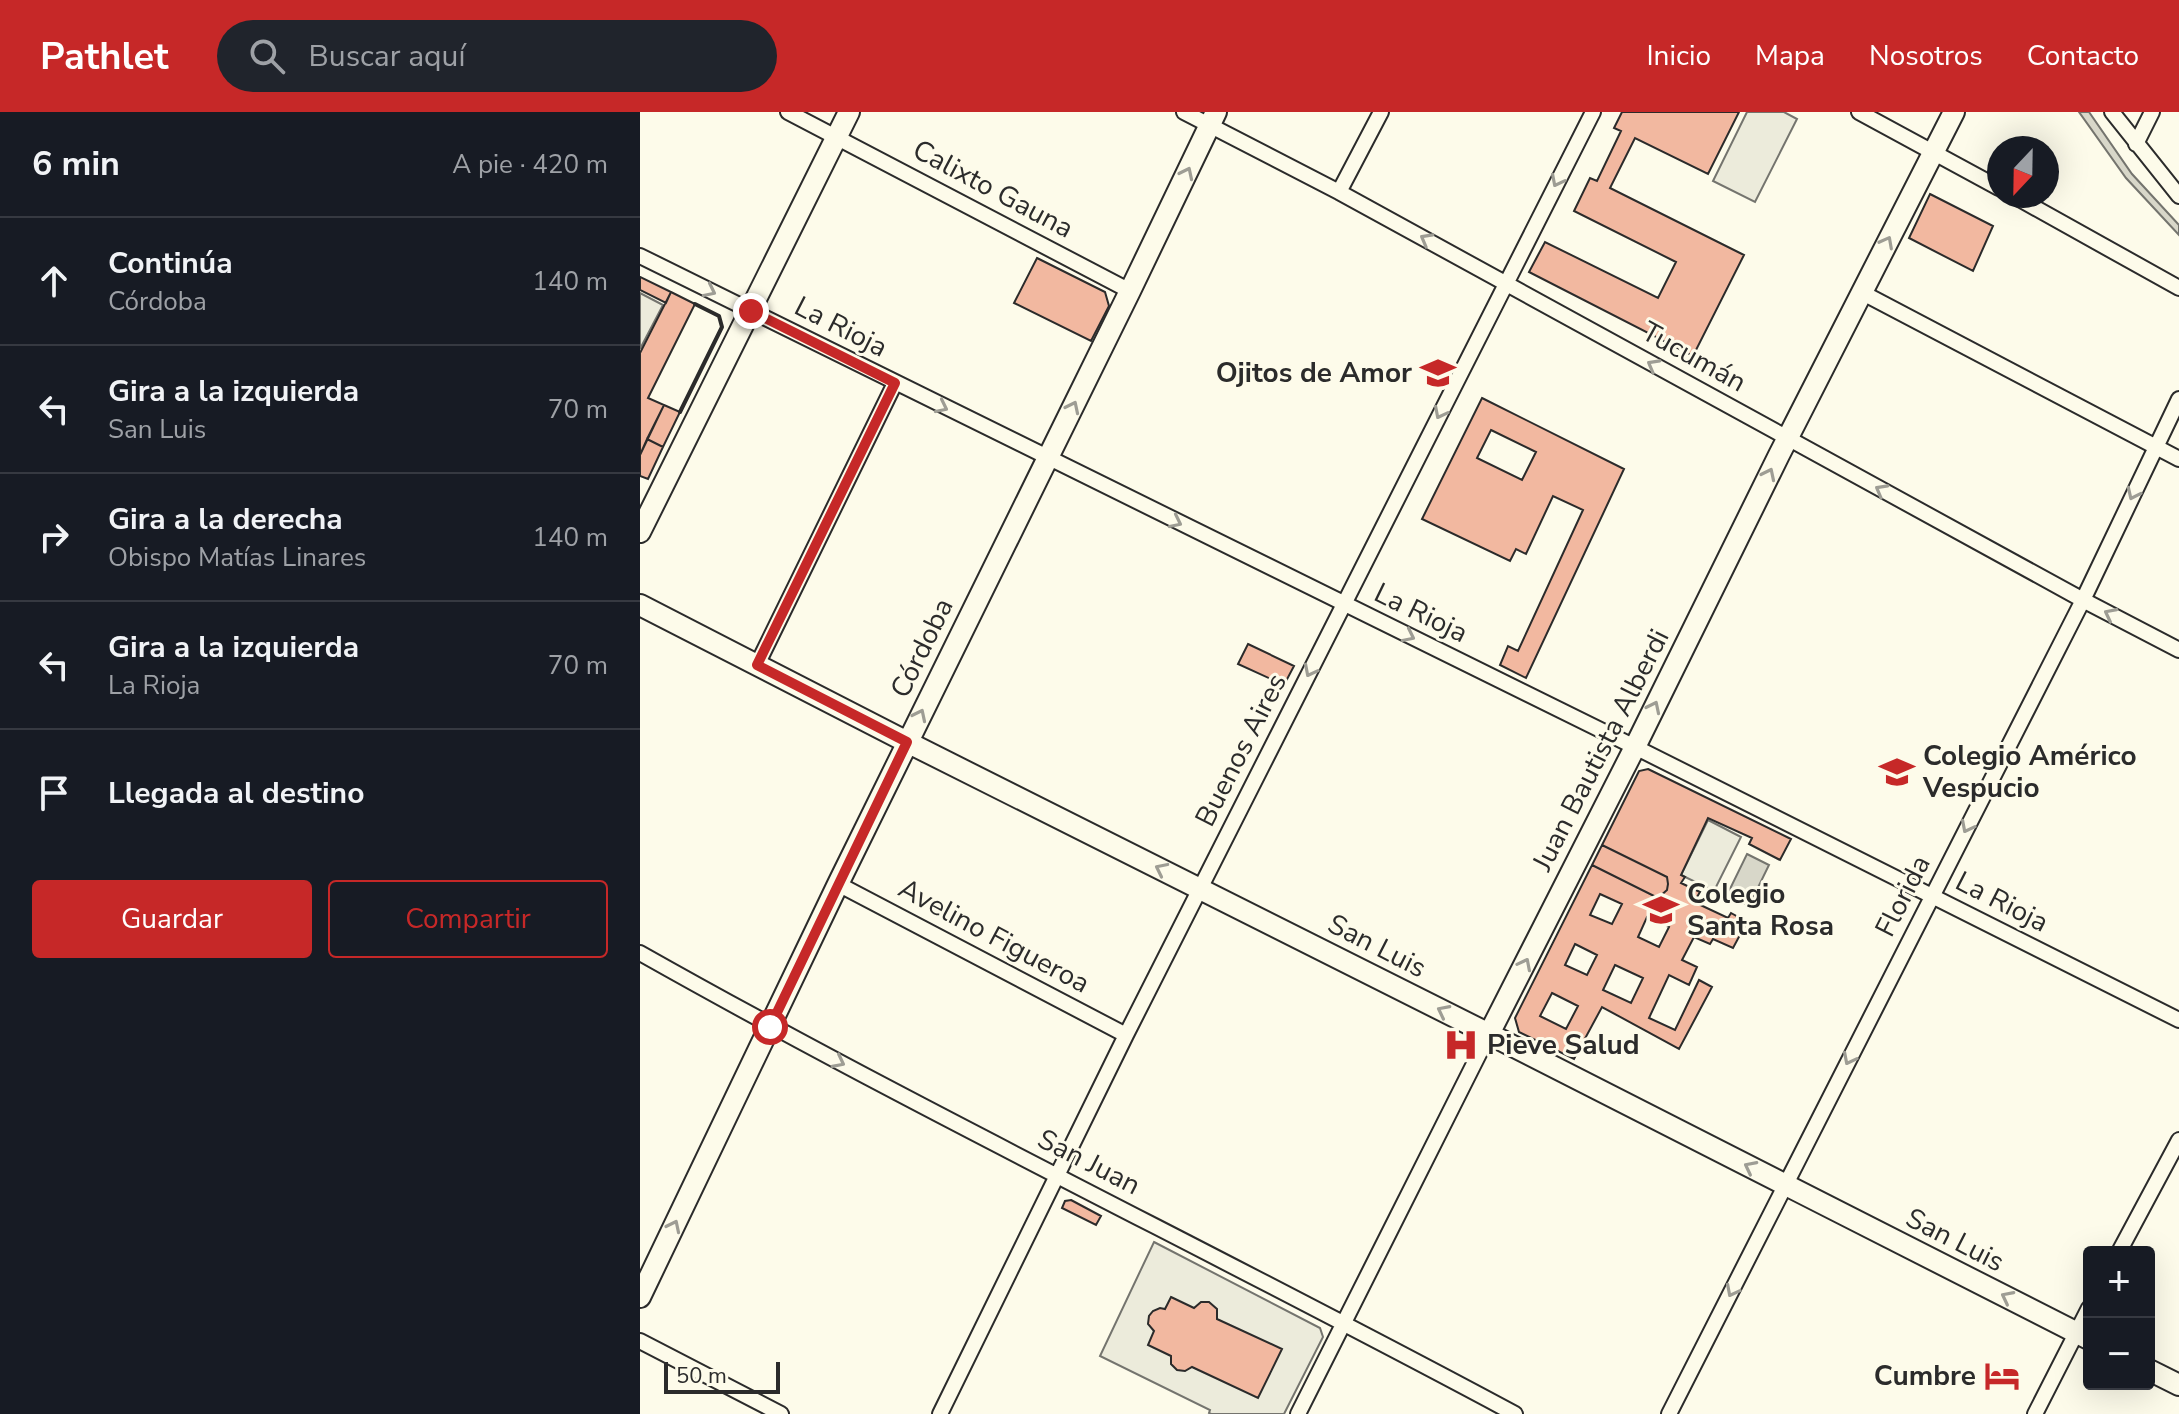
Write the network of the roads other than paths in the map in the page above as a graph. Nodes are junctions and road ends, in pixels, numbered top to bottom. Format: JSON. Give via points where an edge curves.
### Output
{"nodes":[{"id":1,"x":788,"y":112,"type":"edge"},
{"id":2,"x":849,"y":112,"type":"edge"},
{"id":3,"x":1184,"y":112,"type":"edge"},
{"id":4,"x":1381,"y":112,"type":"edge"},
{"id":5,"x":1593,"y":112,"type":"edge"},
{"id":6,"x":1859,"y":112,"type":"edge"},
{"id":7,"x":1954,"y":112,"type":"edge"},
{"id":8,"x":2112,"y":112,"type":"edge"},
{"id":9,"x":2152,"y":112,"type":"edge"},
{"id":10,"x":1212,"y":118,"type":"edge"},
{"id":11,"x":837,"y":137,"type":"junction"},
{"id":12,"x":2136,"y":144,"type":"junction"},
{"id":13,"x":1935,"y":152,"type":"junction"},
{"id":14,"x":1987,"y":181,"type":"edge"},
{"id":15,"x":1339,"y":192,"type":"junction"},
{"id":16,"x":2179,"y":196,"type":"edge"},
{"id":17,"x":2036,"y":208,"type":"edge"},
{"id":18,"x":640,"y":256,"type":"edge"},
{"id":19,"x":1505,"y":283,"type":"junction"},
{"id":20,"x":2179,"y":288,"type":"edge"},
{"id":21,"x":1130,"y":291,"type":"junction"},
{"id":22,"x":1861,"y":292,"type":"junction"},
{"id":23,"x":751,"y":311,"type":"junction"},
{"id":24,"x":895,"y":383,"type":"junction"},
{"id":25,"x":2179,"y":399,"type":"edge"},
{"id":26,"x":1787,"y":438,"type":"junction"},
{"id":27,"x":2156,"y":447,"type":"junction"},
{"id":28,"x":1048,"y":459,"type":"junction"},
{"id":29,"x":2179,"y":459,"type":"edge"},
{"id":30,"x":640,"y":532,"type":"edge"},
{"id":31,"x":2083,"y":600,"type":"junction"},
{"id":32,"x":1344,"y":604,"type":"junction"},
{"id":33,"x":640,"y":605,"type":"edge"},
{"id":34,"x":2179,"y":650,"type":"edge"},
{"id":35,"x":757,"y":665,"type":"junction"},
{"id":36,"x":907,"y":742,"type":"junction"},
{"id":37,"x":1635,"y":747,"type":"junction"},
{"id":38,"x":838,"y":884,"type":"junction"},
{"id":39,"x":1201,"y":889,"type":"junction"},
{"id":40,"x":1932,"y":896,"type":"junction"},
{"id":41,"x":640,"y":953,"type":"edge"},
{"id":42,"x":2179,"y":1020,"type":"edge"},
{"id":43,"x":770,"y":1027,"type":"junction"},
{"id":44,"x":1489,"y":1034,"type":"junction"},
{"id":45,"x":1126,"y":1035,"type":"junction"},
{"id":46,"x":2179,"y":1140,"type":"edge"},
{"id":47,"x":1059,"y":1175,"type":"junction"},
{"id":48,"x":1785,"y":1185,"type":"junction"},
{"id":49,"x":2122,"y":1246,"type":"edge"},
{"id":50,"x":640,"y":1297,"type":"edge"},
{"id":51,"x":1343,"y":1322,"type":"junction"},
{"id":52,"x":2083,"y":1336,"type":"edge"},
{"id":53,"x":640,"y":1341,"type":"edge"},
{"id":54,"x":2155,"y":1373,"type":"edge"},
{"id":55,"x":2179,"y":1385,"type":"edge"},
{"id":56,"x":781,"y":1414,"type":"edge"},
{"id":57,"x":940,"y":1414,"type":"edge"},
{"id":58,"x":1298,"y":1414,"type":"edge"},
{"id":59,"x":1515,"y":1414,"type":"edge"},
{"id":60,"x":1669,"y":1414,"type":"edge"},
{"id":61,"x":2035,"y":1414,"type":"edge"}],
"edges":[{"from":1,"to":11,"type":"street","name":"Calixto Gauna"},
{"from":2,"to":11,"type":"street"},
{"from":3,"to":10,"type":"street","name":"Tucumán"},
{"from":4,"to":15,"type":"street"},
{"from":5,"to":19,"type":"street","name":"Buenos Aires","one_way":true},
{"from":6,"to":13,"type":"street"},
{"from":7,"to":13,"type":"street","name":"Juan Bautista Alberdi"},
{"from":8,"to":12,"type":"street"},
{"from":9,"to":12,"type":"street"},
{"from":10,"to":15,"type":"street","name":"Tucumán"},
{"from":21,"to":10,"type":"street","name":"Córdoba","one_way":true},
{"from":11,"to":21,"type":"street","name":"Calixto Gauna"},
{"from":11,"to":23,"type":"street"},
{"from":12,"to":16,"type":"street"},
{"from":13,"to":14,"type":"street"},
{"from":22,"to":13,"type":"street","name":"Juan Bautista Alberdi","one_way":true},
{"from":19,"to":15,"type":"street","name":"Tucumán","one_way":true},
{"from":17,"to":20,"type":"street"},
{"from":18,"to":23,"type":"street","name":"La Rioja","one_way":true},
{"from":26,"to":19,"type":"street","name":"Tucumán","one_way":true},
{"from":19,"to":32,"type":"street","name":"Buenos Aires","one_way":true},
{"from":28,"to":21,"type":"street","name":"Córdoba","one_way":true},
{"from":22,"to":26,"type":"street","name":"Juan Bautista Alberdi"},
{"from":22,"to":27,"type":"street"},
{"from":23,"to":24,"type":"street","name":"La Rioja"},
{"from":23,"to":30,"type":"street"},
{"from":24,"to":28,"type":"street","name":"La Rioja","one_way":true},
{"from":24,"to":35,"type":"street"},
{"from":25,"to":27,"type":"street","name":"Florida"},
{"from":31,"to":26,"type":"street","name":"Tucumán","one_way":true},
{"from":37,"to":26,"type":"street","name":"Juan Bautista Alberdi","one_way":true},
{"from":27,"to":29,"type":"street"},
{"from":27,"to":31,"type":"street","name":"Florida","one_way":true},
{"from":28,"to":32,"type":"street","name":"La Rioja","one_way":true},
{"from":36,"to":28,"type":"street","name":"Córdoba","one_way":true},
{"from":34,"to":31,"type":"street","name":"Tucumán","one_way":true},
{"from":31,"to":40,"type":"street","name":"Florida","one_way":true},
{"from":32,"to":37,"type":"street","name":"La Rioja","one_way":true},
{"from":32,"to":39,"type":"street","name":"Buenos Aires","one_way":true},
{"from":33,"to":35,"type":"street","name":"San Luis"},
{"from":35,"to":36,"type":"street","name":"San Luis"},
{"from":36,"to":38,"type":"street","name":"Córdoba"},
{"from":39,"to":36,"type":"street","name":"San Luis","one_way":true},
{"from":37,"to":40,"type":"street","name":"La Rioja"},
{"from":44,"to":37,"type":"street","name":"Juan Bautista Alberdi","one_way":true},
{"from":38,"to":43,"type":"street","name":"Córdoba"},
{"from":38,"to":45,"type":"street","name":"Avelino Figueroa"},
{"from":44,"to":39,"type":"street","name":"San Luis","one_way":true},
{"from":39,"to":45,"type":"street","name":"Buenos Aires"},
{"from":40,"to":42,"type":"street","name":"La Rioja"},
{"from":40,"to":48,"type":"street","name":"Florida","one_way":true},
{"from":41,"to":43,"type":"street","name":"San Juan"},
{"from":43,"to":47,"type":"street","name":"San Juan","one_way":true},
{"from":50,"to":43,"type":"street","name":"Córdoba","one_way":true},
{"from":48,"to":44,"type":"street","name":"San Luis","one_way":true},
{"from":44,"to":51,"type":"street","name":"Juan Bautista Alberdi"},
{"from":45,"to":47,"type":"street","name":"Buenos Aires"},
{"from":46,"to":49,"type":"street"},
{"from":47,"to":51,"type":"street","name":"San Juan"},
{"from":47,"to":57,"type":"street","name":"Buenos Aires"},
{"from":52,"to":48,"type":"street","name":"San Luis","one_way":true},
{"from":48,"to":60,"type":"street","name":"Florida","one_way":true},
{"from":51,"to":58,"type":"street","name":"Juan Bautista Alberdi"},
{"from":51,"to":59,"type":"street","name":"San Juan"},
{"from":52,"to":61,"type":"street"},
{"from":53,"to":56,"type":"street"},
{"from":54,"to":55,"type":"street"}]}
